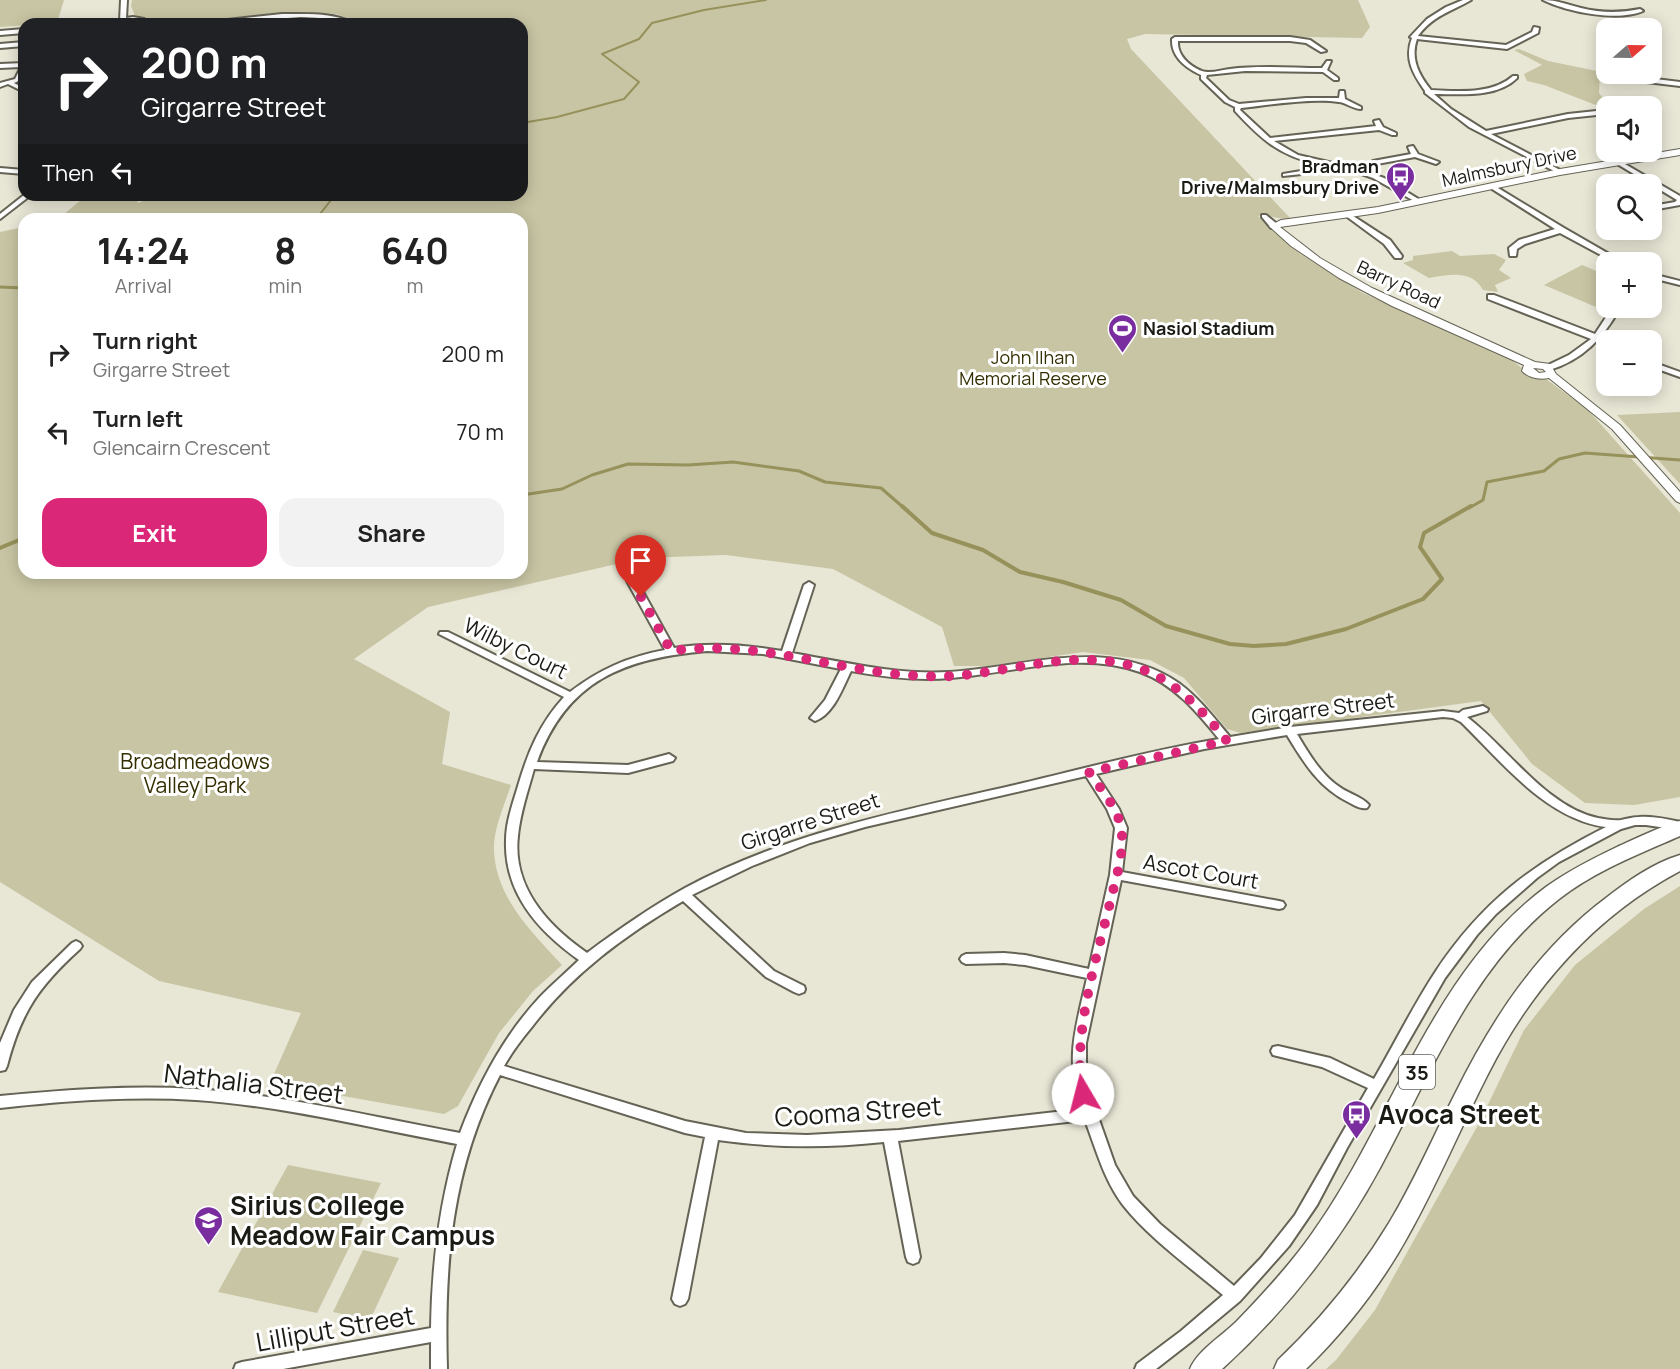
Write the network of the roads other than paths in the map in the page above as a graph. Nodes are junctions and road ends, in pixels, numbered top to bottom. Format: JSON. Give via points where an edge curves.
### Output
{"nodes":[{"id":1,"x":124,"y":0,"type":"edge"},
{"id":2,"x":1468,"y":0,"type":"edge"},
{"id":3,"x":1546,"y":0,"type":"edge"},
{"id":4,"x":1640,"y":11,"type":"dead end"},
{"id":5,"x":123,"y":13,"type":"junction"},
{"id":6,"x":122,"y":18,"type":"edge"},
{"id":7,"x":132,"y":18,"type":"edge"},
{"id":8,"x":281,"y":18,"type":"edge"},
{"id":9,"x":331,"y":18,"type":"edge"},
{"id":10,"x":1536,"y":28,"type":"dead end"},
{"id":11,"x":18,"y":32,"type":"edge"},
{"id":12,"x":0,"y":33,"type":"edge"},
{"id":13,"x":1413,"y":37,"type":"junction"},
{"id":14,"x":18,"y":44,"type":"edge"},
{"id":15,"x":0,"y":46,"type":"edge"},
{"id":16,"x":1323,"y":51,"type":"dead end"},
{"id":17,"x":1329,"y":62,"type":"dead end"},
{"id":18,"x":0,"y":66,"type":"edge"},
{"id":19,"x":18,"y":66,"type":"edge"},
{"id":20,"x":1324,"y":70,"type":"junction"},
{"id":21,"x":1204,"y":74,"type":"junction"},
{"id":22,"x":1515,"y":77,"type":"dead end"},
{"id":23,"x":18,"y":79,"type":"edge"},
{"id":24,"x":1336,"y":79,"type":"dead end"},
{"id":25,"x":1662,"y":82,"type":"edge"},
{"id":26,"x":10,"y":83,"type":"junction"},
{"id":27,"x":1680,"y":84,"type":"edge"},
{"id":28,"x":0,"y":85,"type":"edge"},
{"id":29,"x":18,"y":87,"type":"edge"},
{"id":30,"x":1342,"y":92,"type":"dead end"},
{"id":31,"x":1427,"y":92,"type":"junction"},
{"id":32,"x":1342,"y":100,"type":"junction"},
{"id":33,"x":1238,"y":106,"type":"junction"},
{"id":34,"x":1359,"y":108,"type":"dead end"},
{"id":35,"x":1596,"y":113,"type":"edge"},
{"id":36,"x":1486,"y":133,"type":"junction"},
{"id":37,"x":1394,"y":134,"type":"dead end"},
{"id":38,"x":1267,"y":140,"type":"junction"},
{"id":39,"x":1411,"y":147,"type":"dead end"},
{"id":40,"x":1680,"y":152,"type":"edge"},
{"id":41,"x":1415,"y":155,"type":"junction"},
{"id":42,"x":1662,"y":155,"type":"edge"},
{"id":43,"x":1324,"y":162,"type":"junction"},
{"id":44,"x":1436,"y":162,"type":"dead end"},
{"id":45,"x":1611,"y":162,"type":"edge"},
{"id":46,"x":1618,"y":162,"type":"edge"},
{"id":47,"x":0,"y":170,"type":"edge"},
{"id":48,"x":1360,"y":171,"type":"junction"},
{"id":49,"x":18,"y":172,"type":"edge"},
{"id":50,"x":1560,"y":172,"type":"junction"},
{"id":51,"x":1285,"y":175,"type":"dead end"},
{"id":52,"x":1491,"y":186,"type":"junction"},
{"id":53,"x":1680,"y":200,"type":"edge"},
{"id":54,"x":20,"y":201,"type":"edge"},
{"id":55,"x":1418,"y":201,"type":"junction"},
{"id":56,"x":1662,"y":206,"type":"edge"},
{"id":57,"x":1348,"y":215,"type":"junction"},
{"id":58,"x":1264,"y":216,"type":"dead end"},
{"id":59,"x":0,"y":217,"type":"edge"},
{"id":60,"x":1274,"y":226,"type":"junction"},
{"id":61,"x":1561,"y":230,"type":"junction"},
{"id":62,"x":1601,"y":252,"type":"edge"},
{"id":63,"x":1514,"y":254,"type":"dead end"},
{"id":64,"x":1398,"y":255,"type":"dead end"},
{"id":65,"x":1662,"y":278,"type":"edge"},
{"id":66,"x":1680,"y":283,"type":"edge"},
{"id":67,"x":1491,"y":297,"type":"dead end"},
{"id":68,"x":1596,"y":341,"type":"edge"},
{"id":69,"x":1596,"y":343,"type":"edge"},
{"id":70,"x":1662,"y":368,"type":"edge"},
{"id":71,"x":1550,"y":371,"type":"junction"},
{"id":72,"x":1679,"y":375,"type":"edge"},
{"id":73,"x":1680,"y":499,"type":"edge"},
{"id":74,"x":632,"y":581,"type":"dead end"},
{"id":75,"x":808,"y":585,"type":"dead end"},
{"id":76,"x":444,"y":634,"type":"dead end"},
{"id":77,"x":671,"y":651,"type":"junction"},
{"id":78,"x":786,"y":655,"type":"junction"},
{"id":79,"x":848,"y":666,"type":"junction"},
{"id":80,"x":572,"y":697,"type":"junction"},
{"id":81,"x":1483,"y":709,"type":"dead end"},
{"id":82,"x":1460,"y":717,"type":"junction"},
{"id":83,"x":815,"y":718,"type":"dead end"},
{"id":84,"x":1290,"y":731,"type":"junction"},
{"id":85,"x":1227,"y":741,"type":"junction"},
{"id":86,"x":669,"y":758,"type":"dead end"},
{"id":87,"x":531,"y":765,"type":"junction"},
{"id":88,"x":1089,"y":772,"type":"junction"},
{"id":89,"x":1363,"y":805,"type":"dead end"},
{"id":90,"x":1564,"y":806,"type":"junction"},
{"id":91,"x":1616,"y":824,"type":"junction"},
{"id":92,"x":1680,"y":827,"type":"edge"},
{"id":93,"x":1581,"y":845,"type":"junction"},
{"id":94,"x":1680,"y":862,"type":"edge"},
{"id":95,"x":1116,"y":875,"type":"junction"},
{"id":96,"x":683,"y":894,"type":"junction"},
{"id":97,"x":1279,"y":905,"type":"dead end"},
{"id":98,"x":76,"y":946,"type":"dead end"},
{"id":99,"x":966,"y":959,"type":"dead end"},
{"id":100,"x":588,"y":960,"type":"junction"},
{"id":101,"x":1094,"y":975,"type":"junction"},
{"id":102,"x":799,"y":989,"type":"dead end"},
{"id":103,"x":1278,"y":1051,"type":"dead end"},
{"id":104,"x":0,"y":1066,"type":"edge"},
{"id":105,"x":496,"y":1069,"type":"junction"},
{"id":106,"x":1376,"y":1086,"type":"junction"},
{"id":107,"x":0,"y":1102,"type":"edge"},
{"id":108,"x":1090,"y":1114,"type":"junction"},
{"id":109,"x":712,"y":1134,"type":"junction"},
{"id":110,"x":890,"y":1136,"type":"junction"},
{"id":111,"x":465,"y":1140,"type":"junction"},
{"id":112,"x":912,"y":1257,"type":"dead end"},
{"id":113,"x":1235,"y":1296,"type":"junction"},
{"id":114,"x":680,"y":1299,"type":"dead end"},
{"id":115,"x":438,"y":1334,"type":"junction"},
{"id":116,"x":242,"y":1369,"type":"edge"},
{"id":117,"x":439,"y":1369,"type":"edge"},
{"id":118,"x":1143,"y":1369,"type":"edge"},
{"id":119,"x":1203,"y":1369,"type":"edge"},
{"id":120,"x":1287,"y":1369,"type":"edge"}],
"edges":[{"from":1,"to":5,"type":"street"},
{"from":2,"to":13,"type":"street","via":[[1434,17]]},
{"from":3,"to":4,"type":"street","via":[[1597,15]]},
{"from":5,"to":6,"type":"street"},
{"from":5,"to":7,"type":"street"},
{"from":8,"to":9,"type":"street"},
{"from":10,"to":13,"type":"street","via":[[1535,33],[1507,47]]},
{"from":11,"to":12,"type":"street"},
{"from":13,"to":31,"type":"street","via":[[1412,68]]},
{"from":14,"to":15,"type":"street"},
{"from":16,"to":21,"type":"street","via":[[1310,41],[1177,38],[1175,51],[1194,70]]},
{"from":17,"to":20,"type":"street"},
{"from":18,"to":19,"type":"street"},
{"from":20,"to":21,"type":"street","via":[[1245,69]]},
{"from":20,"to":24,"type":"street"},
{"from":21,"to":33,"type":"street","via":[[1203,78],[1227,101]]},
{"from":22,"to":31,"type":"street","via":[[1511,83],[1497,88]]},
{"from":23,"to":26,"type":"street"},
{"from":25,"to":27,"type":"street"},
{"from":26,"to":28,"type":"street"},
{"from":26,"to":29,"type":"street"},
{"from":30,"to":32,"type":"street"},
{"from":31,"to":36,"type":"street"},
{"from":32,"to":33,"type":"street"},
{"from":32,"to":34,"type":"street"},
{"from":33,"to":38,"type":"street","via":[[1237,110]]},
{"from":35,"to":36,"type":"street"},
{"from":36,"to":50,"type":"street"},
{"from":37,"to":38,"type":"street","via":[[1378,124]]},
{"from":38,"to":43,"type":"street","via":[[1294,155]]},
{"from":39,"to":41,"type":"street"},
{"from":40,"to":42,"type":"street","name":"Malmsbury Drive"},
{"from":41,"to":44,"type":"street"},
{"from":41,"to":48,"type":"street","via":[[1375,162]]},
{"from":43,"to":48,"type":"street"},
{"from":43,"to":51,"type":"street","via":[[1309,172]]},
{"from":45,"to":50,"type":"street","name":"Malmsbury Drive"},
{"from":46,"to":53,"type":"street"},
{"from":47,"to":49,"type":"street"},
{"from":48,"to":55,"type":"street"},
{"from":50,"to":52,"type":"street","name":"Malmsbury Drive"},
{"from":52,"to":55,"type":"street","name":"Malmsbury Drive"},
{"from":52,"to":61,"type":"street"},
{"from":53,"to":56,"type":"street"},
{"from":54,"to":59,"type":"street"},
{"from":55,"to":57,"type":"street","name":"Malmsbury Drive"},
{"from":57,"to":60,"type":"street","name":"Malmsbury Drive"},
{"from":57,"to":64,"type":"street","via":[[1387,242]]},
{"from":58,"to":60,"type":"street","name":"Barry Road"},
{"from":60,"to":71,"type":"street","name":"Barry Road","via":[[1304,251],[1369,292]]},
{"from":61,"to":62,"type":"street"},
{"from":61,"to":63,"type":"street","via":[[1522,242],[1513,248]]},
{"from":65,"to":66,"type":"street"},
{"from":67,"to":68,"type":"street"},
{"from":69,"to":71,"type":"street"},
{"from":70,"to":72,"type":"street"},
{"from":71,"to":73,"type":"street","via":[[1597,410]]},
{"from":74,"to":77,"type":"street"},
{"from":75,"to":78,"type":"street"},
{"from":76,"to":80,"type":"street","name":"Wilby Court"},
{"from":77,"to":78,"type":"street","via":[[736,648]]},
{"from":77,"to":80,"type":"street","via":[[615,670]]},
{"from":78,"to":79,"type":"street"},
{"from":79,"to":83,"type":"street","via":[[830,702]]},
{"from":79,"to":85,"type":"street","via":[[932,676],[1073,660],[1119,662],[1151,673],[1177,688]]},
{"from":80,"to":87,"type":"street","via":[[548,726]]},
{"from":81,"to":82,"type":"street"},
{"from":82,"to":84,"type":"street","name":"Girgarre Street","via":[[1443,714]]},
{"from":82,"to":90,"type":"street","via":[[1517,772]]},
{"from":84,"to":85,"type":"street","name":"Girgarre Street"},
{"from":84,"to":89,"type":"street","via":[[1327,786]]},
{"from":85,"to":88,"type":"street","name":"Girgarre Street"},
{"from":86,"to":87,"type":"street","via":[[619,770]]},
{"from":87,"to":100,"type":"street","via":[[512,826],[514,874],[535,915]]},
{"from":88,"to":95,"type":"street","via":[[1121,828]]},
{"from":88,"to":96,"type":"street","name":"Girgarre Street","via":[[822,834],[743,864]]},
{"from":90,"to":91,"type":"street","via":[[1595,823]]},
{"from":90,"to":93,"type":"street","via":[[1587,829]]},
{"from":91,"to":92,"type":"street","via":[[1644,819]]},
{"from":91,"to":93,"type":"street"},
{"from":92,"to":119,"type":"main road","number":"35","via":[[1569,881],[1505,935],[1459,997],[1321,1244],[1272,1303]]},
{"from":93,"to":106,"type":"street","via":[[1555,859],[1504,899],[1460,946]]},
{"from":94,"to":120,"type":"main road","number":"35","via":[[1610,905],[1577,934],[1524,993],[1388,1246],[1349,1302]]},
{"from":95,"to":97,"type":"street","name":"Ascot Court"},
{"from":95,"to":101,"type":"street"},
{"from":96,"to":100,"type":"street","name":"Girgarre Street"},
{"from":96,"to":102,"type":"street","via":[[770,974]]},
{"from":98,"to":104,"type":"street","via":[[48,971],[15,1017]]},
{"from":99,"to":101,"type":"street","via":[[1025,960]]},
{"from":100,"to":105,"type":"street","name":"Girgarre Street","via":[[534,1014]]},
{"from":101,"to":108,"type":"street","via":[[1079,1059],[1079,1076]]},
{"from":103,"to":106,"type":"street","via":[[1325,1062]]},
{"from":105,"to":109,"type":"street","name":"Cooma Street"},
{"from":105,"to":111,"type":"street","name":"Girgarre Street","via":[[477,1105]]},
{"from":106,"to":113,"type":"street","via":[[1300,1220]]},
{"from":107,"to":111,"type":"street","name":"Nathalia Street","via":[[85,1094],[183,1094],[271,1104]]},
{"from":108,"to":110,"type":"street","name":"Cooma Street"},
{"from":108,"to":113,"type":"street","via":[[1109,1167],[1128,1200]]},
{"from":109,"to":110,"type":"street","name":"Cooma Street","via":[[792,1143]]},
{"from":109,"to":114,"type":"street"},
{"from":110,"to":112,"type":"street"},
{"from":111,"to":115,"type":"street","name":"Girgarre Street","via":[[445,1229]]},
{"from":113,"to":118,"type":"street"},
{"from":115,"to":116,"type":"street","name":"Lilliput Street"},
{"from":115,"to":117,"type":"street","name":"Girgarre Street"}]}
